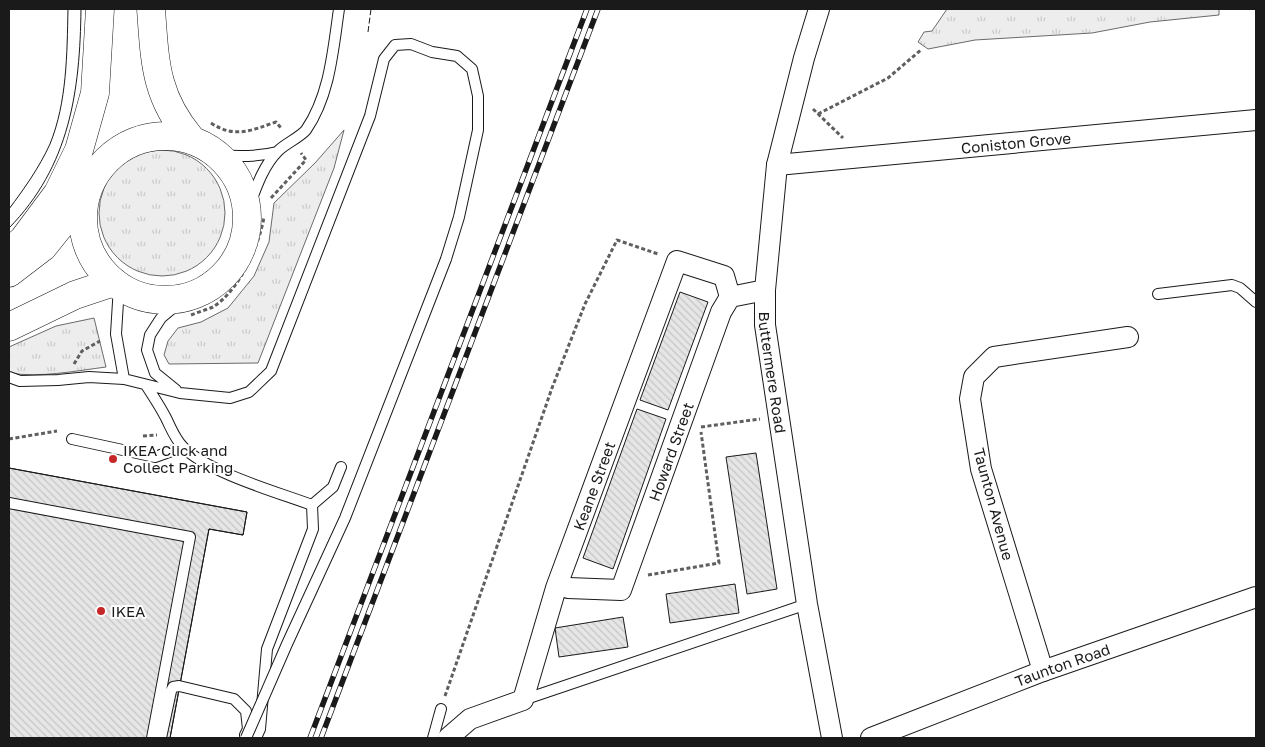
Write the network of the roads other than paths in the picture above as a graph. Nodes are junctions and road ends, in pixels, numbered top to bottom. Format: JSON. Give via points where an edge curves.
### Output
{"nodes":[{"id":1,"x":100,"y":9,"type":"edge"},
{"id":2,"x":109,"y":9,"type":"edge"},
{"id":3,"x":151,"y":9,"type":"edge"},
{"id":4,"x":339,"y":9,"type":"edge"},
{"id":5,"x":819,"y":9,"type":"edge"},
{"id":6,"x":1256,"y":120,"type":"edge"},
{"id":7,"x":200,"y":131,"type":"junction"},
{"id":8,"x":277,"y":152,"type":"junction"},
{"id":9,"x":218,"y":155,"type":"junction"},
{"id":10,"x":776,"y":166,"type":"junction"},
{"id":11,"x":91,"y":184,"type":"junction"},
{"id":12,"x":247,"y":212,"type":"junction"},
{"id":13,"x":9,"y":252,"type":"edge"},
{"id":14,"x":9,"y":273,"type":"edge"},
{"id":15,"x":117,"y":284,"type":"junction"},
{"id":16,"x":764,"y":290,"type":"junction"},
{"id":17,"x":1158,"y":294,"type":"dead end"},
{"id":18,"x":185,"y":298,"type":"junction"},
{"id":19,"x":730,"y":298,"type":"junction"},
{"id":20,"x":1256,"y":302,"type":"edge"},
{"id":21,"x":9,"y":328,"type":"edge"},
{"id":22,"x":1128,"y":337,"type":"dead end"},
{"id":23,"x":9,"y":377,"type":"edge"},
{"id":24,"x":124,"y":379,"type":"junction"},
{"id":25,"x":146,"y":385,"type":"junction"},
{"id":26,"x":180,"y":393,"type":"junction"},
{"id":27,"x":72,"y":439,"type":"dead end"},
{"id":28,"x":183,"y":447,"type":"junction"},
{"id":29,"x":341,"y":467,"type":"dead end"},
{"id":30,"x":9,"y":503,"type":"edge"},
{"id":31,"x":312,"y":505,"type":"junction"},
{"id":32,"x":568,"y":588,"type":"dead end"},
{"id":33,"x":1256,"y":597,"type":"edge"},
{"id":34,"x":807,"y":604,"type":"junction"},
{"id":35,"x":1043,"y":671,"type":"junction"},
{"id":36,"x":523,"y":700,"type":"junction"},
{"id":37,"x":441,"y":709,"type":"road end"},
{"id":38,"x":152,"y":738,"type":"edge"},
{"id":39,"x":161,"y":738,"type":"edge"},
{"id":40,"x":245,"y":738,"type":"edge"},
{"id":41,"x":256,"y":738,"type":"edge"},
{"id":42,"x":433,"y":738,"type":"edge"},
{"id":43,"x":448,"y":738,"type":"edge"},
{"id":44,"x":832,"y":738,"type":"edge"},
{"id":45,"x":871,"y":738,"type":"edge"}],
"edges":[{"from":1,"to":13,"type":"highway","via":[[95,93],[79,150],[58,193],[23,240]]},
{"from":2,"to":11,"type":"highway","via":[[113,84]]},
{"from":3,"to":7,"type":"highway","via":[[156,60],[164,96],[180,126]]},
{"from":4,"to":8,"type":"lane","via":[[322,99],[304,132]]},
{"from":5,"to":10,"type":"street","name":"Buttermere Road"},
{"from":6,"to":10,"type":"street","name":"Coniston Grove"},
{"from":7,"to":9,"type":"highway"},
{"from":7,"to":11,"type":"highway","via":[[138,140],[109,158]]},
{"from":8,"to":9,"type":"lane","via":[[242,158]]},
{"from":8,"to":12,"type":"lane","via":[[262,174]]},
{"from":9,"to":12,"type":"highway","via":[[242,188]]},
{"from":10,"to":16,"type":"street","name":"Buttermere Road"},
{"from":11,"to":14,"type":"highway","via":[[43,247]]},
{"from":11,"to":15,"type":"highway","via":[[83,217],[86,241],[97,264]]},
{"from":12,"to":18,"type":"highway","via":[[246,233],[232,265],[220,280]]},
{"from":15,"to":18,"type":"highway","via":[[146,298]]},
{"from":15,"to":21,"type":"highway","via":[[75,295]]},
{"from":15,"to":24,"type":"lane","via":[[116,334]]},
{"from":16,"to":19,"type":"street"},
{"from":16,"to":34,"type":"street","name":"Buttermere Road","via":[[765,326]]},
{"from":17,"to":20,"type":"lane","via":[[1232,285]]},
{"from":18,"to":26,"type":"lane","via":[[161,318],[150,335],[147,350],[155,372]]},
{"from":19,"to":32,"type":"street","name":"Howard Street","via":[[718,321],[621,590]]},
{"from":19,"to":36,"type":"street","name":"Keane Street","via":[[724,276],[678,261],[556,588]]},
{"from":22,"to":35,"type":"street","name":"Taunton Avenue","via":[[994,357],[974,376],[970,399],[981,469]]},
{"from":23,"to":24,"type":"lane","via":[[20,380]]},
{"from":24,"to":25,"type":"lane"},
{"from":25,"to":26,"type":"lane"},
{"from":25,"to":28,"type":"lane"},
{"from":26,"to":40,"type":"lane","bridge":true,"via":[[230,398],[250,392],[271,371],[370,116],[384,59],[395,45],[411,44],[456,56],[472,69],[478,96],[478,130],[459,217],[446,259],[345,518]]},
{"from":27,"to":28,"type":"lane","via":[[155,457]]},
{"from":28,"to":31,"type":"lane","via":[[200,461]]},
{"from":29,"to":31,"type":"lane","via":[[333,487]]},
{"from":30,"to":38,"type":"lane","via":[[190,537]]},
{"from":31,"to":41,"type":"lane","via":[[313,529],[268,649],[260,729]]},
{"from":33,"to":35,"type":"street","name":"Taunton Road"},
{"from":34,"to":36,"type":"lane"},
{"from":34,"to":44,"type":"street","name":"Buttermere Road"},
{"from":35,"to":45,"type":"street","name":"Taunton Road"},
{"from":36,"to":43,"type":"street","via":[[470,720]]},
{"from":37,"to":42,"type":"lane"},
{"from":39,"to":40,"type":"lane","bridge":true,"via":[[170,691],[179,686],[234,698],[246,711],[248,729]]}]}
